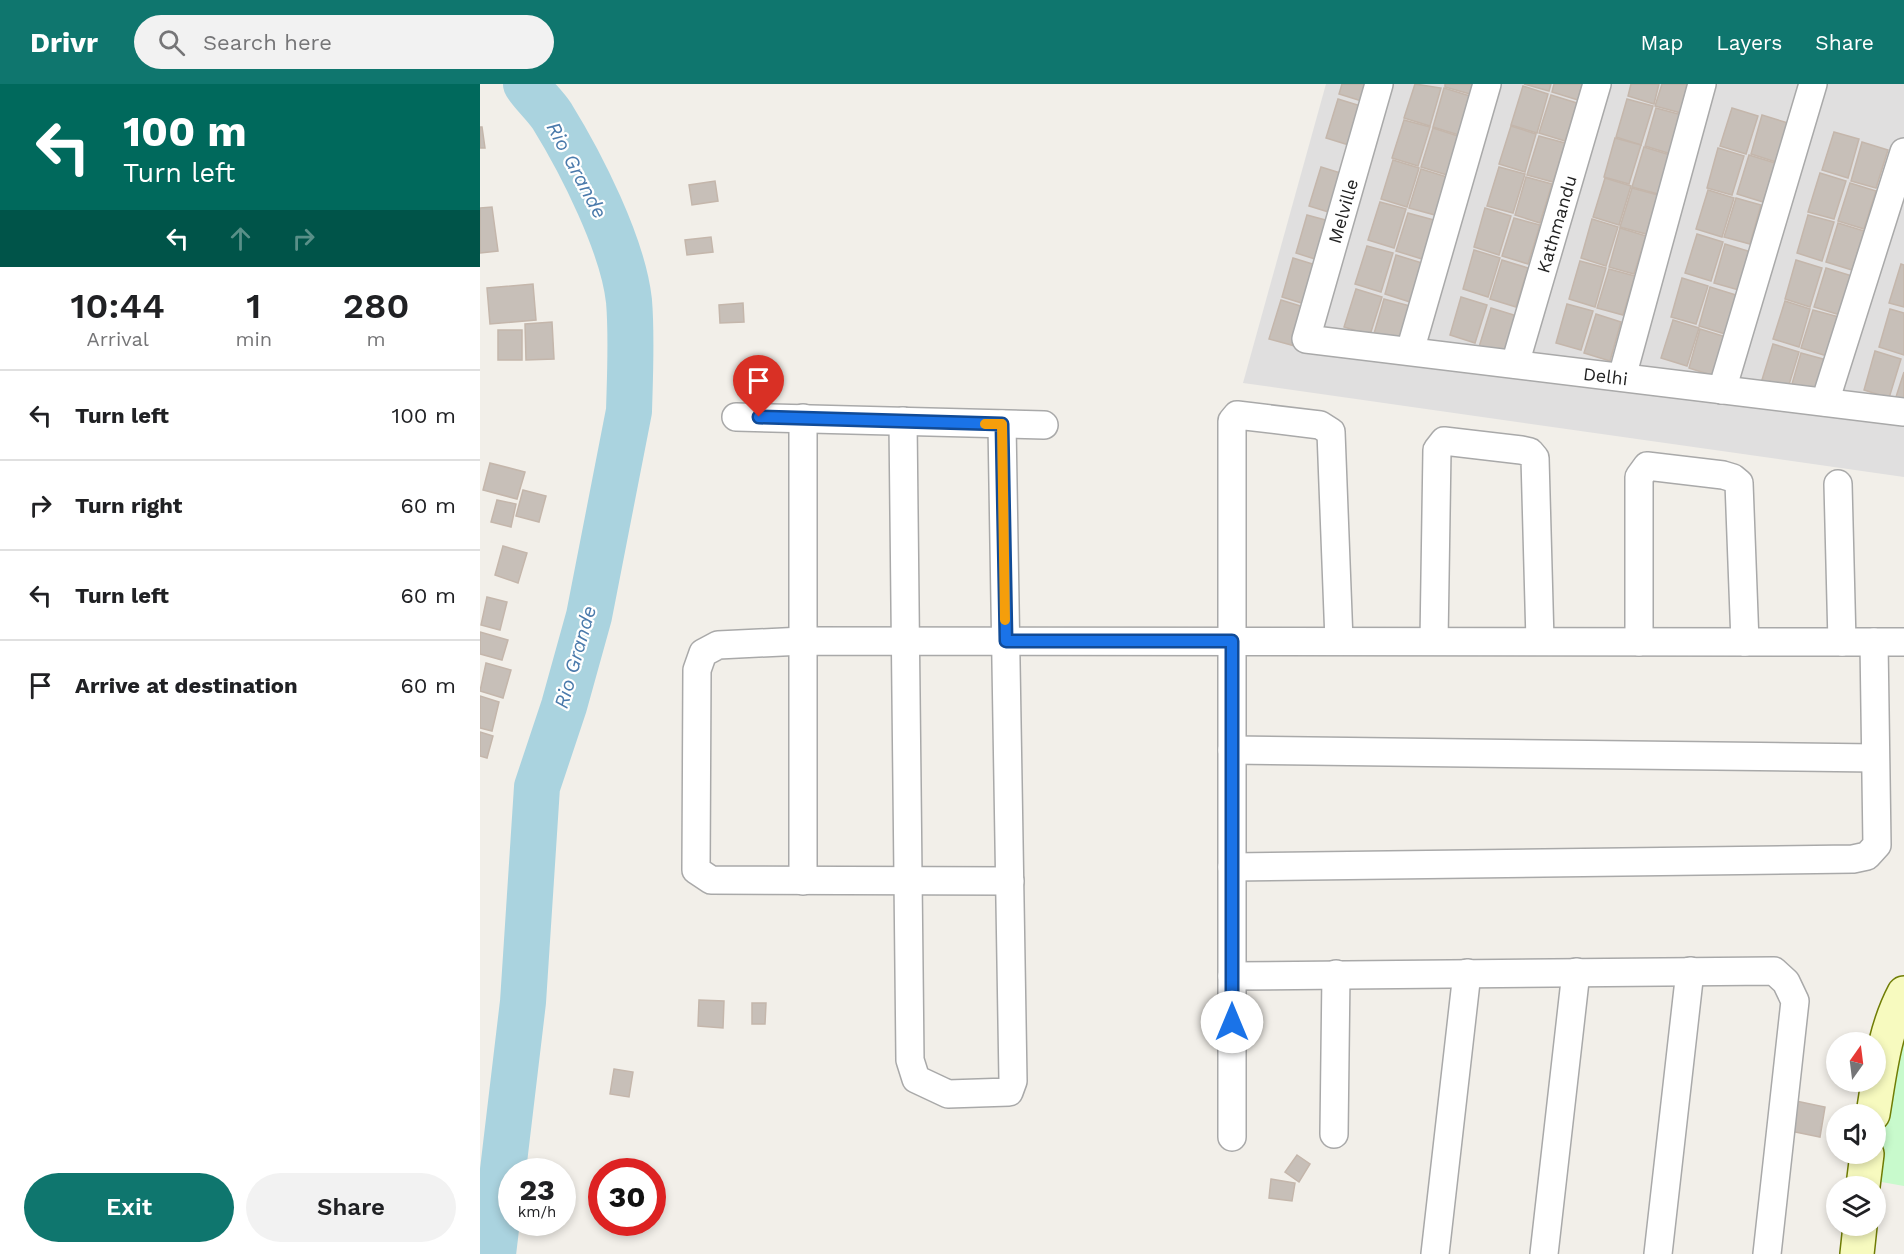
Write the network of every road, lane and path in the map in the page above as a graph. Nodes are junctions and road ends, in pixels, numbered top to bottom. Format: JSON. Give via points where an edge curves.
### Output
{"nodes":[{"id":1,"x":1379,"y":84,"type":"edge"},
{"id":2,"x":1487,"y":84,"type":"edge"},
{"id":3,"x":1597,"y":84,"type":"edge"},
{"id":4,"x":1702,"y":84,"type":"edge"},
{"id":5,"x":1813,"y":84,"type":"edge"},
{"id":6,"x":1904,"y":152,"type":"edge"},
{"id":7,"x":1306,"y":339,"type":"joint"},
{"id":8,"x":1410,"y":351,"type":"junction"},
{"id":9,"x":1515,"y":364,"type":"junction"},
{"id":10,"x":1622,"y":377,"type":"junction"},
{"id":11,"x":1722,"y":390,"type":"junction"},
{"id":12,"x":1825,"y":402,"type":"junction"},
{"id":13,"x":1904,"y":411,"type":"edge"},
{"id":14,"x":736,"y":417,"type":"dead end"},
{"id":15,"x":803,"y":418,"type":"junction"},
{"id":16,"x":903,"y":421,"type":"junction"},
{"id":17,"x":1002,"y":424,"type":"junction"},
{"id":18,"x":1044,"y":425,"type":"dead end"},
{"id":19,"x":1838,"y":484,"type":"dead end"},
{"id":20,"x":803,"y":641,"type":"junction"},
{"id":21,"x":905,"y":641,"type":"junction"},
{"id":22,"x":1006,"y":641,"type":"junction"},
{"id":23,"x":1232,"y":641,"type":"junction"},
{"id":24,"x":1339,"y":641,"type":"junction"},
{"id":25,"x":1434,"y":641,"type":"junction"},
{"id":26,"x":1539,"y":641,"type":"junction"},
{"id":27,"x":1640,"y":642,"type":"junction"},
{"id":28,"x":1745,"y":642,"type":"junction"},
{"id":29,"x":1842,"y":642,"type":"junction"},
{"id":30,"x":1874,"y":642,"type":"junction"},
{"id":31,"x":1904,"y":642,"type":"edge"},
{"id":32,"x":1232,"y":750,"type":"junction"},
{"id":33,"x":1875,"y":758,"type":"junction"},
{"id":34,"x":1232,"y":867,"type":"junction"},
{"id":35,"x":803,"y":881,"type":"junction"},
{"id":36,"x":1010,"y":881,"type":"junction"},
{"id":37,"x":908,"y":882,"type":"junction"},
{"id":38,"x":1690,"y":971,"type":"junction"},
{"id":39,"x":1576,"y":972,"type":"junction"},
{"id":40,"x":1336,"y":974,"type":"junction"},
{"id":41,"x":1467,"y":974,"type":"junction"},
{"id":42,"x":1232,"y":976,"type":"junction"},
{"id":43,"x":1904,"y":993,"type":"edge"},
{"id":44,"x":1876,"y":1104,"type":"edge"},
{"id":45,"x":1334,"y":1134,"type":"dead end"},
{"id":46,"x":1232,"y":1137,"type":"dead end"},
{"id":47,"x":1859,"y":1236,"type":"edge"},
{"id":48,"x":1435,"y":1254,"type":"edge"},
{"id":49,"x":1544,"y":1254,"type":"edge"},
{"id":50,"x":1658,"y":1254,"type":"edge"},
{"id":51,"x":1767,"y":1254,"type":"edge"},
{"id":52,"x":1857,"y":1254,"type":"edge"}],
"edges":[{"from":1,"to":7,"type":"street","name":"Melville"},
{"from":2,"to":8,"type":"street"},
{"from":3,"to":9,"type":"street","name":"Kathmandu"},
{"from":4,"to":10,"type":"street"},
{"from":5,"to":11,"type":"street"},
{"from":6,"to":12,"type":"street"},
{"from":7,"to":8,"type":"street","name":"Delhi"},
{"from":8,"to":9,"type":"street","name":"Delhi"},
{"from":9,"to":10,"type":"street","name":"Delhi"},
{"from":10,"to":11,"type":"street","name":"Delhi"},
{"from":11,"to":12,"type":"street","name":"Delhi"},
{"from":12,"to":13,"type":"street","name":"Delhi"},
{"from":14,"to":15,"type":"street"},
{"from":15,"to":16,"type":"street"},
{"from":15,"to":20,"type":"street"},
{"from":16,"to":17,"type":"street"},
{"from":16,"to":21,"type":"street"},
{"from":17,"to":18,"type":"street"},
{"from":17,"to":22,"type":"street"},
{"from":19,"to":29,"type":"street"},
{"from":20,"to":21,"type":"street"},
{"from":20,"to":35,"type":"street"},
{"from":20,"to":35,"type":"street","via":[[718,645],[703,653],[697,670],[696,870],[711,880]]},
{"from":21,"to":22,"type":"street"},
{"from":21,"to":37,"type":"street"},
{"from":22,"to":23,"type":"street"},
{"from":22,"to":36,"type":"street"},
{"from":23,"to":24,"type":"street"},
{"from":23,"to":24,"type":"street","via":[[1232,421],[1237,415],[1320,426],[1331,432]]},
{"from":23,"to":32,"type":"street"},
{"from":24,"to":25,"type":"street"},
{"from":25,"to":26,"type":"street"},
{"from":25,"to":26,"type":"street","via":[[1437,450],[1444,441],[1521,450],[1535,458]]},
{"from":26,"to":27,"type":"street"},
{"from":27,"to":28,"type":"street"},
{"from":27,"to":28,"type":"street","via":[[1639,477],[1647,466],[1723,475],[1739,483]]},
{"from":28,"to":29,"type":"street"},
{"from":29,"to":30,"type":"street"},
{"from":30,"to":31,"type":"street"},
{"from":30,"to":33,"type":"street"},
{"from":32,"to":33,"type":"street"},
{"from":32,"to":34,"type":"street"},
{"from":33,"to":34,"type":"street","via":[[1877,845],[1867,856],[1853,859]]},
{"from":34,"to":42,"type":"street"},
{"from":35,"to":37,"type":"street"},
{"from":36,"to":37,"type":"street"},
{"from":36,"to":37,"type":"street","via":[[1013,1081],[1009,1092],[948,1094],[916,1079],[910,1060]]},
{"from":38,"to":39,"type":"street"},
{"from":38,"to":50,"type":"street"},
{"from":38,"to":51,"type":"street","via":[[1774,970],[1786,982],[1795,1001]]},
{"from":39,"to":41,"type":"street"},
{"from":39,"to":49,"type":"street"},
{"from":40,"to":41,"type":"street"},
{"from":40,"to":42,"type":"street"},
{"from":40,"to":45,"type":"street"},
{"from":41,"to":48,"type":"street"},
{"from":42,"to":46,"type":"street"},
{"from":43,"to":44,"type":"street","via":[[1886,1038]]},
{"from":47,"to":52,"type":"street"}]}
